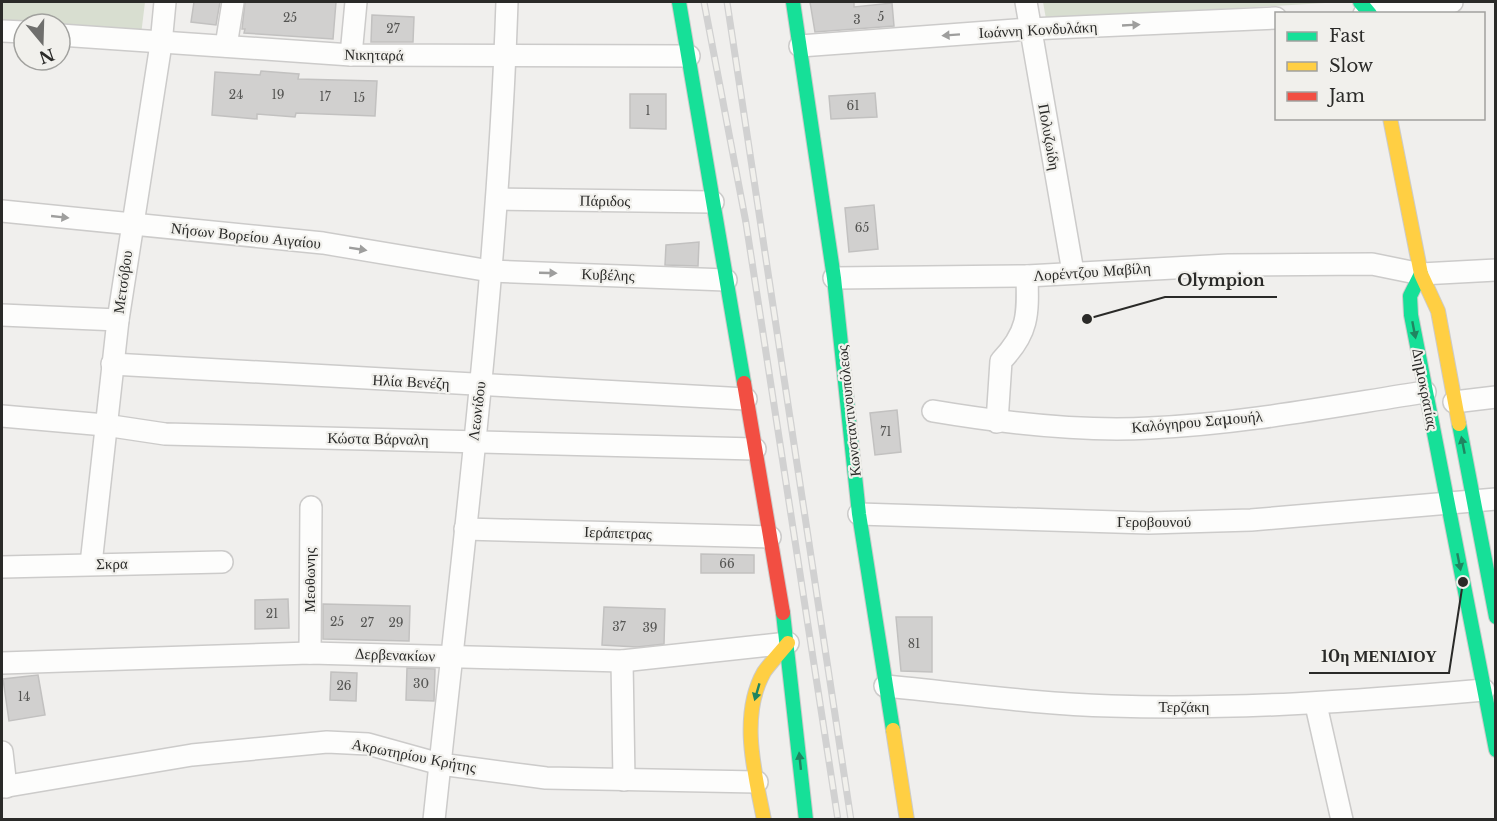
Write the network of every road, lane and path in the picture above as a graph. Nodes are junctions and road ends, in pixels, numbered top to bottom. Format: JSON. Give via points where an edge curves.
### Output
{"nodes":[{"id":1,"x":165,"y":2,"type":"edge"},
{"id":2,"x":233,"y":2,"type":"edge"},
{"id":3,"x":356,"y":2,"type":"edge"},
{"id":4,"x":507,"y":2,"type":"edge"},
{"id":5,"x":679,"y":2,"type":"edge"},
{"id":6,"x":793,"y":2,"type":"edge"},
{"id":7,"x":1026,"y":2,"type":"edge"},
{"id":8,"x":1452,"y":2,"type":"edge"},
{"id":9,"x":1377,"y":12,"type":"edge"},
{"id":10,"x":1275,"y":18,"type":"edge"},
{"id":11,"x":1030,"y":29,"type":"junction"},
{"id":12,"x":72,"y":36,"type":"edge"},
{"id":13,"x":161,"y":44,"type":"junction"},
{"id":14,"x":226,"y":46,"type":"junction"},
{"id":15,"x":800,"y":46,"type":"junction"},
{"id":16,"x":351,"y":55,"type":"junction"},
{"id":17,"x":505,"y":56,"type":"junction"},
{"id":18,"x":689,"y":56,"type":"junction"},
{"id":19,"x":1390,"y":120,"type":"edge"},
{"id":20,"x":497,"y":199,"type":"junction"},
{"id":21,"x":713,"y":202,"type":"junction"},
{"id":22,"x":2,"y":211,"type":"edge"},
{"id":23,"x":132,"y":224,"type":"junction"},
{"id":24,"x":1496,"y":270,"type":"edge"},
{"id":25,"x":490,"y":271,"type":"junction"},
{"id":26,"x":1073,"y":272,"type":"junction"},
{"id":27,"x":1420,"y":274,"type":"junction"},
{"id":28,"x":1027,"y":276,"type":"junction"},
{"id":29,"x":834,"y":278,"type":"junction"},
{"id":30,"x":726,"y":280,"type":"junction"},
{"id":31,"x":2,"y":315,"type":"edge"},
{"id":32,"x":118,"y":320,"type":"junction"},
{"id":33,"x":112,"y":364,"type":"junction"},
{"id":34,"x":481,"y":386,"type":"junction"},
{"id":35,"x":1425,"y":392,"type":"junction"},
{"id":36,"x":1496,"y":397,"type":"edge"},
{"id":37,"x":746,"y":399,"type":"junction"},
{"id":38,"x":1454,"y":402,"type":"junction"},
{"id":39,"x":933,"y":411,"type":"dead end"},
{"id":40,"x":2,"y":416,"type":"edge"},
{"id":41,"x":998,"y":422,"type":"junction"},
{"id":42,"x":105,"y":425,"type":"junction"},
{"id":43,"x":473,"y":441,"type":"junction"},
{"id":44,"x":755,"y":449,"type":"junction"},
{"id":45,"x":1496,"y":499,"type":"edge"},
{"id":46,"x":1474,"y":502,"type":"junction"},
{"id":47,"x":1448,"y":504,"type":"junction"},
{"id":48,"x":311,"y":507,"type":"dead end"},
{"id":49,"x":860,"y":514,"type":"junction"},
{"id":50,"x":465,"y":529,"type":"junction"},
{"id":51,"x":770,"y":537,"type":"junction"},
{"id":52,"x":222,"y":562,"type":"dead end"},
{"id":53,"x":91,"y":564,"type":"junction"},
{"id":54,"x":2,"y":567,"type":"edge"},
{"id":55,"x":1496,"y":617,"type":"edge"},
{"id":56,"x":788,"y":643,"type":"junction"},
{"id":57,"x":310,"y":653,"type":"junction"},
{"id":58,"x":452,"y":657,"type":"junction"},
{"id":59,"x":622,"y":661,"type":"junction"},
{"id":60,"x":2,"y":663,"type":"edge"},
{"id":61,"x":885,"y":686,"type":"junction"},
{"id":62,"x":1484,"y":690,"type":"junction"},
{"id":63,"x":1316,"y":705,"type":"junction"},
{"id":64,"x":1496,"y":750,"type":"edge"},
{"id":65,"x":2,"y":752,"type":"edge"},
{"id":66,"x":440,"y":764,"type":"junction"},
{"id":67,"x":624,"y":780,"type":"junction"},
{"id":68,"x":757,"y":782,"type":"junction"},
{"id":69,"x":4,"y":787,"type":"edge"},
{"id":70,"x":434,"y":819,"type":"edge"},
{"id":71,"x":764,"y":819,"type":"edge"},
{"id":72,"x":806,"y":819,"type":"edge"},
{"id":73,"x":907,"y":819,"type":"edge"},
{"id":74,"x":1342,"y":819,"type":"edge"}],
"edges":[{"from":1,"to":13,"type":"street","name":"Μετσόβου"},
{"from":2,"to":14,"type":"street"},
{"from":3,"to":16,"type":"street"},
{"from":4,"to":17,"type":"street","name":"Λεωνίδου"},
{"from":5,"to":18,"type":"street"},
{"from":6,"to":15,"type":"street","name":"Κωνσταντινουπόλεως"},
{"from":7,"to":11,"type":"street","name":"Πολυζωίδη"},
{"from":8,"to":9,"type":"street"},
{"from":11,"to":10,"type":"street","name":"Ιωάννη Κονδυλάκη","one_way":true},
{"from":11,"to":15,"type":"street","name":"Ιωάννη Κονδυλάκη","one_way":true},
{"from":11,"to":26,"type":"street","name":"Πολυζωίδη"},
{"from":12,"to":13,"type":"street","name":"Νικηταρά"},
{"from":13,"to":14,"type":"street","name":"Νικηταρά"},
{"from":13,"to":23,"type":"street","name":"Μετσόβου"},
{"from":14,"to":16,"type":"street","name":"Νικηταρά"},
{"from":15,"to":29,"type":"street","name":"Κωνσταντινουπόλεως"},
{"from":16,"to":17,"type":"street","name":"Νικηταρά"},
{"from":17,"to":18,"type":"street","name":"Νικηταρά"},
{"from":17,"to":20,"type":"street","name":"Λεωνίδου"},
{"from":18,"to":21,"type":"street"},
{"from":19,"to":27,"type":"street","name":"Δημοκρατίας"},
{"from":20,"to":21,"type":"street","name":"Πάριδος"},
{"from":20,"to":25,"type":"street","name":"Λεωνίδου"},
{"from":21,"to":30,"type":"street"},
{"from":22,"to":23,"type":"street","name":"Νήσων Βορείου Αιγαίου","one_way":true},
{"from":23,"to":25,"type":"street","name":"Νήσων Βορείου Αιγαίου","one_way":true,"via":[[323,243]]},
{"from":23,"to":32,"type":"street","name":"Μετσόβου"},
{"from":24,"to":27,"type":"street","name":"Λορέντζου Μαβίλη"},
{"from":25,"to":30,"type":"street","name":"Κυβέλης","one_way":true},
{"from":25,"to":34,"type":"street","name":"Λεωνίδου"},
{"from":26,"to":27,"type":"street","name":"Λορέντζου Μαβίλη","via":[[1372,264]]},
{"from":26,"to":28,"type":"street","name":"Λορέντζου Μαβίλη"},
{"from":27,"to":35,"type":"street","name":"Δημοκρατίας","one_way":true,"via":[[1410,296]]},
{"from":27,"to":38,"type":"street","name":"Δημοκρατίας","via":[[1438,311]]},
{"from":28,"to":29,"type":"street","name":"Λορέντζου Μαβίλη"},
{"from":28,"to":41,"type":"street","via":[[1028,316],[1010,352],[1001,361]]},
{"from":29,"to":49,"type":"street","name":"Κωνσταντινουπόλεως"},
{"from":30,"to":37,"type":"street"},
{"from":31,"to":32,"type":"street"},
{"from":32,"to":33,"type":"street","name":"Μετσόβου"},
{"from":33,"to":34,"type":"street","name":"Ηλία Βενέζη"},
{"from":33,"to":42,"type":"street","name":"Μετσόβου"},
{"from":34,"to":37,"type":"street","name":"Ηλία Βενέζη"},
{"from":34,"to":43,"type":"street","name":"Λεωνίδου"},
{"from":35,"to":41,"type":"street","name":"Καλόγηρου Σαμουήλ","via":[[1180,426],[1112,428]]},
{"from":35,"to":47,"type":"street","name":"Δημοκρατίας"},
{"from":36,"to":38,"type":"street"},
{"from":37,"to":44,"type":"street"},
{"from":46,"to":38,"type":"street","name":"Δημοκρατίας","one_way":true},
{"from":39,"to":41,"type":"street","name":"Καλόγηρου Σαμουήλ"},
{"from":40,"to":42,"type":"street","name":"Κώστα Βάρναλη"},
{"from":42,"to":43,"type":"street","name":"Κώστα Βάρναλη","via":[[165,435]]},
{"from":42,"to":53,"type":"street","name":"Μετσόβου"},
{"from":43,"to":44,"type":"street","name":"Κώστα Βάρναλη"},
{"from":43,"to":50,"type":"street","name":"Λεωνίδου"},
{"from":44,"to":51,"type":"street"},
{"from":45,"to":46,"type":"street"},
{"from":46,"to":47,"type":"street"},
{"from":46,"to":55,"type":"street","name":"Δημοκρατίας"},
{"from":47,"to":49,"type":"street","name":"Γεροβουνού","via":[[1149,524]]},
{"from":47,"to":62,"type":"street","name":"Δημοκρατίας","one_way":true},
{"from":48,"to":57,"type":"street","name":"Μεοθωνης"},
{"from":49,"to":61,"type":"street","name":"Κωνσταντινουπόλεως"},
{"from":50,"to":51,"type":"street","name":"Ιεράπετρας"},
{"from":50,"to":58,"type":"street","name":"Λεωνίδου"},
{"from":51,"to":56,"type":"street"},
{"from":52,"to":53,"type":"street","name":"Σκρα"},
{"from":53,"to":54,"type":"street","name":"Σκρα"},
{"from":56,"to":59,"type":"street","name":"Δερβενακίων"},
{"from":56,"to":68,"type":"street","one_way":true,"via":[[763,674],[751,717]]},
{"from":72,"to":56,"type":"street","one_way":true},
{"from":57,"to":58,"type":"street","name":"Δερβενακίων"},
{"from":57,"to":60,"type":"street","name":"Δερβενακίων"},
{"from":58,"to":59,"type":"street","name":"Δερβενακίων"},
{"from":58,"to":66,"type":"street","name":"Λεωνίδου"},
{"from":59,"to":67,"type":"street"},
{"from":61,"to":63,"type":"street","name":"Τερζάκη","via":[[1109,706]]},
{"from":61,"to":73,"type":"street","name":"Κωνσταντινουπόλεως"},
{"from":62,"to":63,"type":"street","name":"Τερζάκη"},
{"from":62,"to":64,"type":"street","name":"Δημοκρατίας"},
{"from":63,"to":74,"type":"street"},
{"from":65,"to":69,"type":"street"},
{"from":66,"to":67,"type":"street","name":"Ακρωτηρίου Κρήτης","via":[[546,778]]},
{"from":66,"to":69,"type":"street","name":"Ακρωτηρίου Κρήτης","via":[[368,744],[291,744],[192,755]]},
{"from":66,"to":70,"type":"street","name":"Λεωνίδου"},
{"from":67,"to":68,"type":"street","name":"Ακρωτηρίου Κρήτης"},
{"from":68,"to":71,"type":"street"}]}
